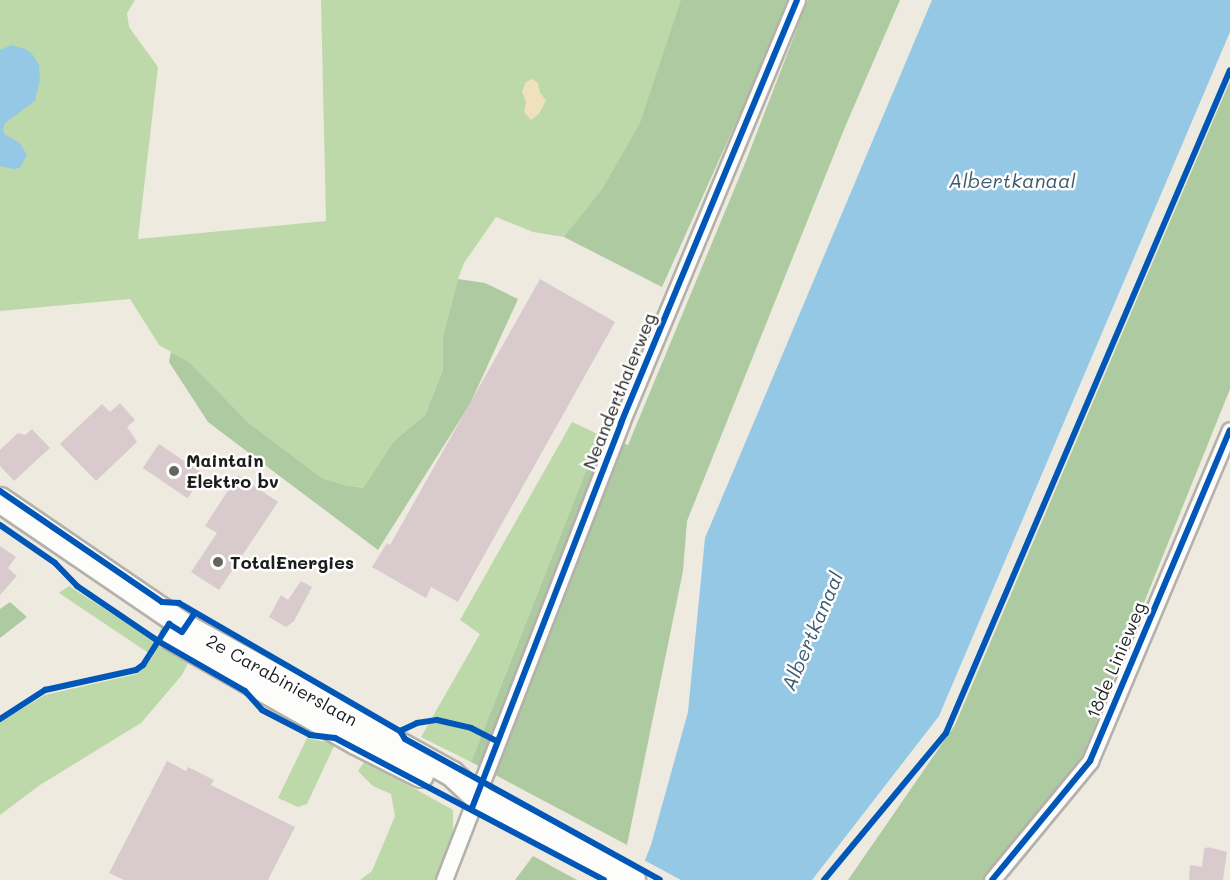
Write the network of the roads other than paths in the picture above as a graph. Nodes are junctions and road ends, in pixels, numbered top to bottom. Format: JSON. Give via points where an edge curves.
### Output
{"nodes":[{"id":1,"x":797,"y":0,"type":"edge"},
{"id":2,"x":1230,"y":430,"type":"edge"},
{"id":3,"x":0,"y":500,"type":"edge"},
{"id":4,"x":0,"y":518,"type":"edge"},
{"id":5,"x":476,"y":796,"type":"junction"},
{"id":6,"x":444,"y":880,"type":"edge"},
{"id":7,"x":633,"y":880,"type":"edge"},
{"id":8,"x":992,"y":880,"type":"edge"}],
"edges":[{"from":1,"to":5,"type":"street","name":"Neanderthalerweg","via":[[621,423]]},
{"from":2,"to":8,"type":"street","name":"18de Linieweg","via":[[1090,761]]},
{"from":3,"to":5,"type":"main road","name":"2e Carabinierslaan","via":[[186,627],[452,774]]},
{"from":4,"to":5,"type":"main road","name":"2e Carabinierslaan","via":[[211,661],[435,783]]},
{"from":5,"to":6,"type":"street","name":"Neanderthalerweg"},
{"from":5,"to":7,"type":"main road","name":"2e Carabinierslaan"}]}
